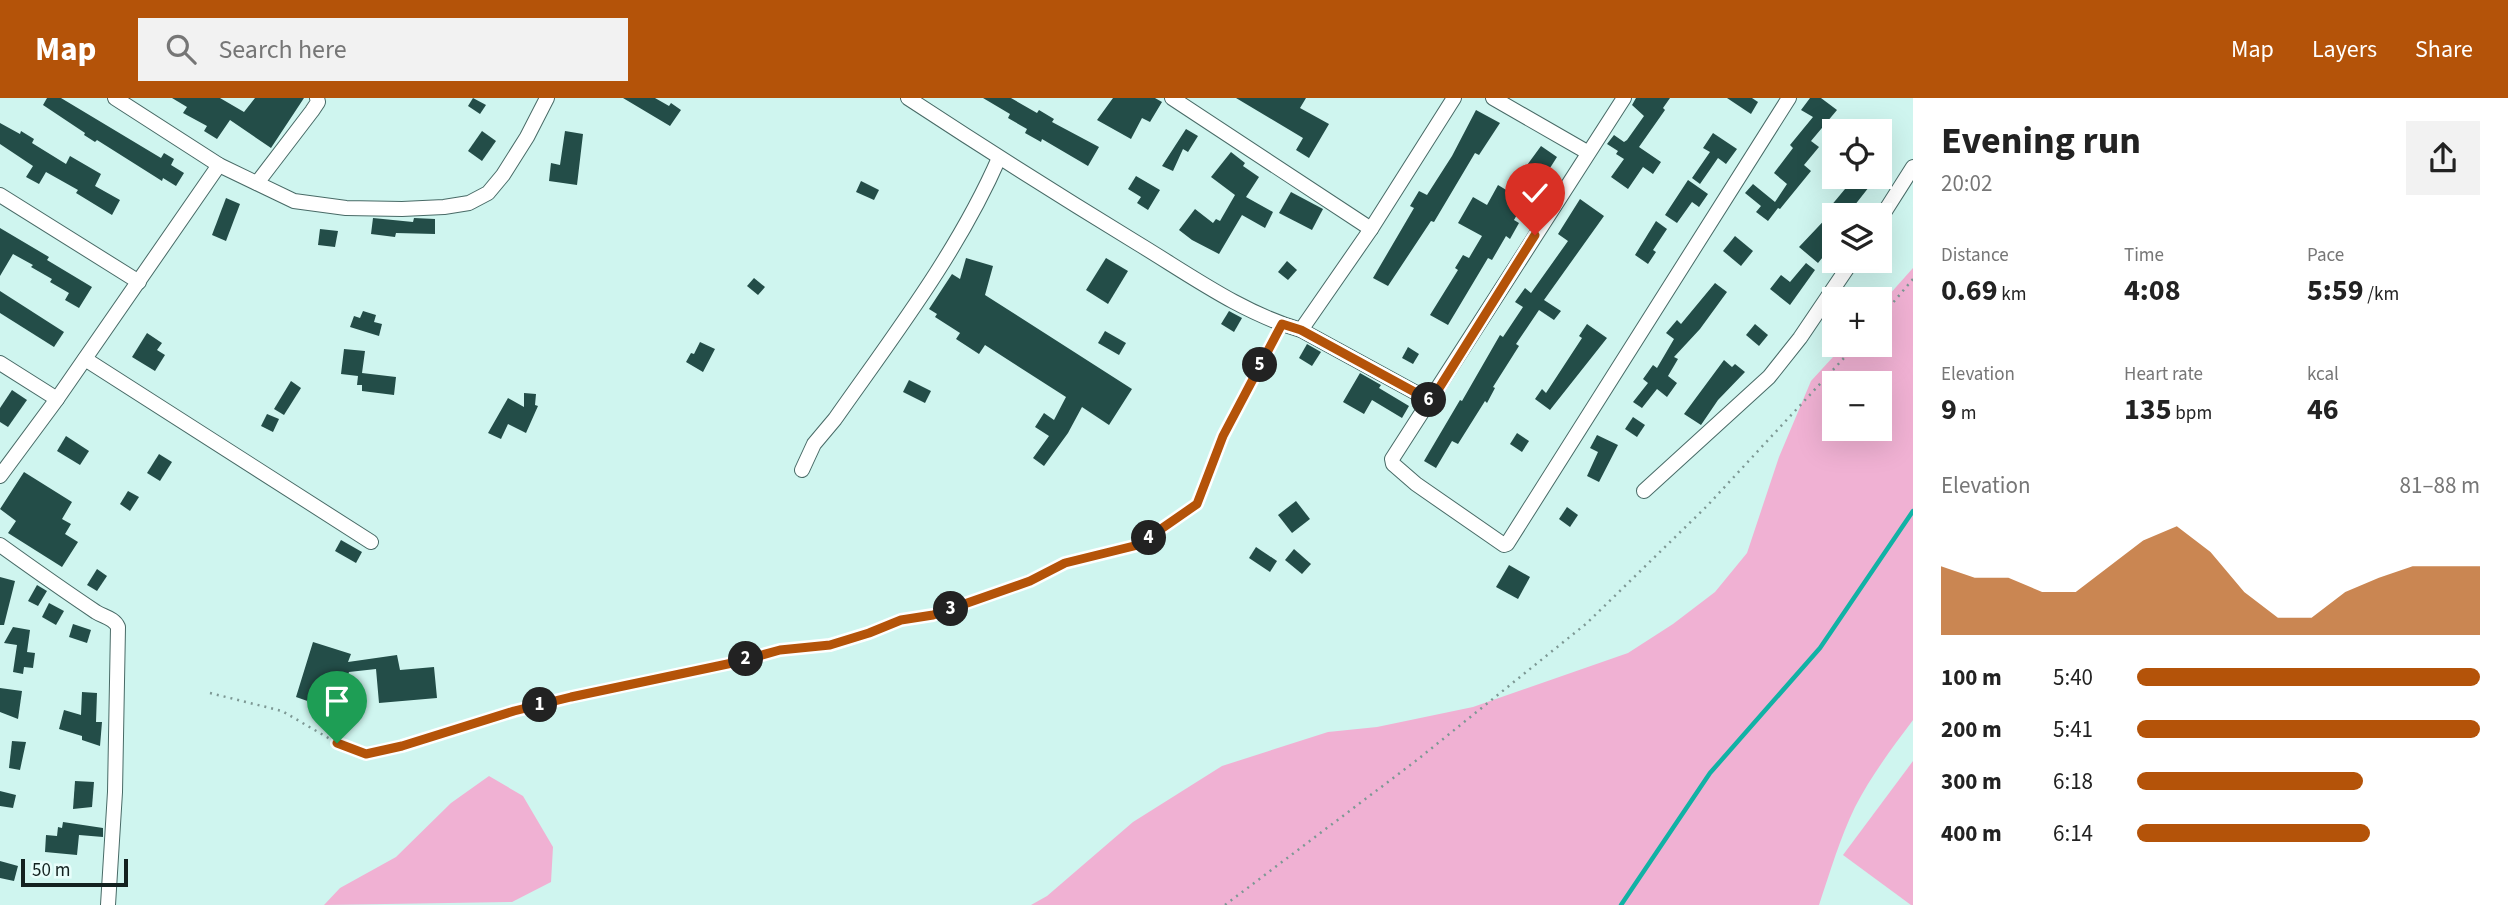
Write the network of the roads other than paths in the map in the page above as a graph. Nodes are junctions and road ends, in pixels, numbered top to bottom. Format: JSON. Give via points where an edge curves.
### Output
{"nodes":[{"id":1,"x":115,"y":98,"type":"edge"},
{"id":2,"x":317,"y":98,"type":"edge"},
{"id":3,"x":547,"y":98,"type":"edge"},
{"id":4,"x":908,"y":98,"type":"edge"},
{"id":5,"x":1172,"y":98,"type":"edge"},
{"id":6,"x":1454,"y":98,"type":"edge"},
{"id":7,"x":1493,"y":98,"type":"edge"},
{"id":8,"x":1623,"y":98,"type":"edge"},
{"id":9,"x":1789,"y":98,"type":"edge"},
{"id":10,"x":1587,"y":152,"type":"junction"},
{"id":11,"x":999,"y":158,"type":"junction"},
{"id":12,"x":219,"y":165,"type":"junction"},
{"id":13,"x":1913,"y":167,"type":"edge"},
{"id":14,"x":257,"y":183,"type":"junction"},
{"id":15,"x":0,"y":195,"type":"edge"},
{"id":16,"x":1890,"y":203,"type":"edge"},
{"id":17,"x":1371,"y":229,"type":"junction"},
{"id":18,"x":1844,"y":273,"type":"edge"},
{"id":19,"x":139,"y":282,"type":"junction"},
{"id":20,"x":1301,"y":330,"type":"junction"},
{"id":21,"x":85,"y":359,"type":"junction"},
{"id":22,"x":0,"y":363,"type":"edge"},
{"id":23,"x":57,"y":399,"type":"junction"},
{"id":24,"x":1431,"y":401,"type":"junction"},
{"id":25,"x":802,"y":470,"type":"dead end"},
{"id":26,"x":0,"y":476,"type":"edge"},
{"id":27,"x":1644,"y":491,"type":"dead end"},
{"id":28,"x":371,"y":542,"type":"dead end"},
{"id":29,"x":0,"y":545,"type":"edge"},
{"id":30,"x":108,"y":905,"type":"edge"}],
"edges":[{"from":1,"to":12,"type":"street"},
{"from":2,"to":14,"type":"street","via":[[313,111]]},
{"from":3,"to":14,"type":"street","via":[[503,175],[488,193],[469,203],[346,208],[294,201]]},
{"from":4,"to":11,"type":"street"},
{"from":5,"to":17,"type":"street"},
{"from":6,"to":17,"type":"street"},
{"from":7,"to":10,"type":"street"},
{"from":8,"to":10,"type":"street"},
{"from":9,"to":24,"type":"street","via":[[1507,544],[1499,543],[1393,464]]},
{"from":10,"to":24,"type":"street"},
{"from":11,"to":20,"type":"street","via":[[1212,289]]},
{"from":11,"to":25,"type":"street","via":[[953,247],[814,444]]},
{"from":12,"to":14,"type":"street"},
{"from":12,"to":19,"type":"street"},
{"from":13,"to":16,"type":"street"},
{"from":15,"to":19,"type":"street"},
{"from":17,"to":20,"type":"street"},
{"from":18,"to":27,"type":"street","via":[[1769,377]]},
{"from":19,"to":21,"type":"street"},
{"from":20,"to":24,"type":"street"},
{"from":21,"to":23,"type":"street"},
{"from":21,"to":28,"type":"street"},
{"from":22,"to":23,"type":"street"},
{"from":23,"to":26,"type":"street"},
{"from":29,"to":30,"type":"street","via":[[118,627]]}]}
